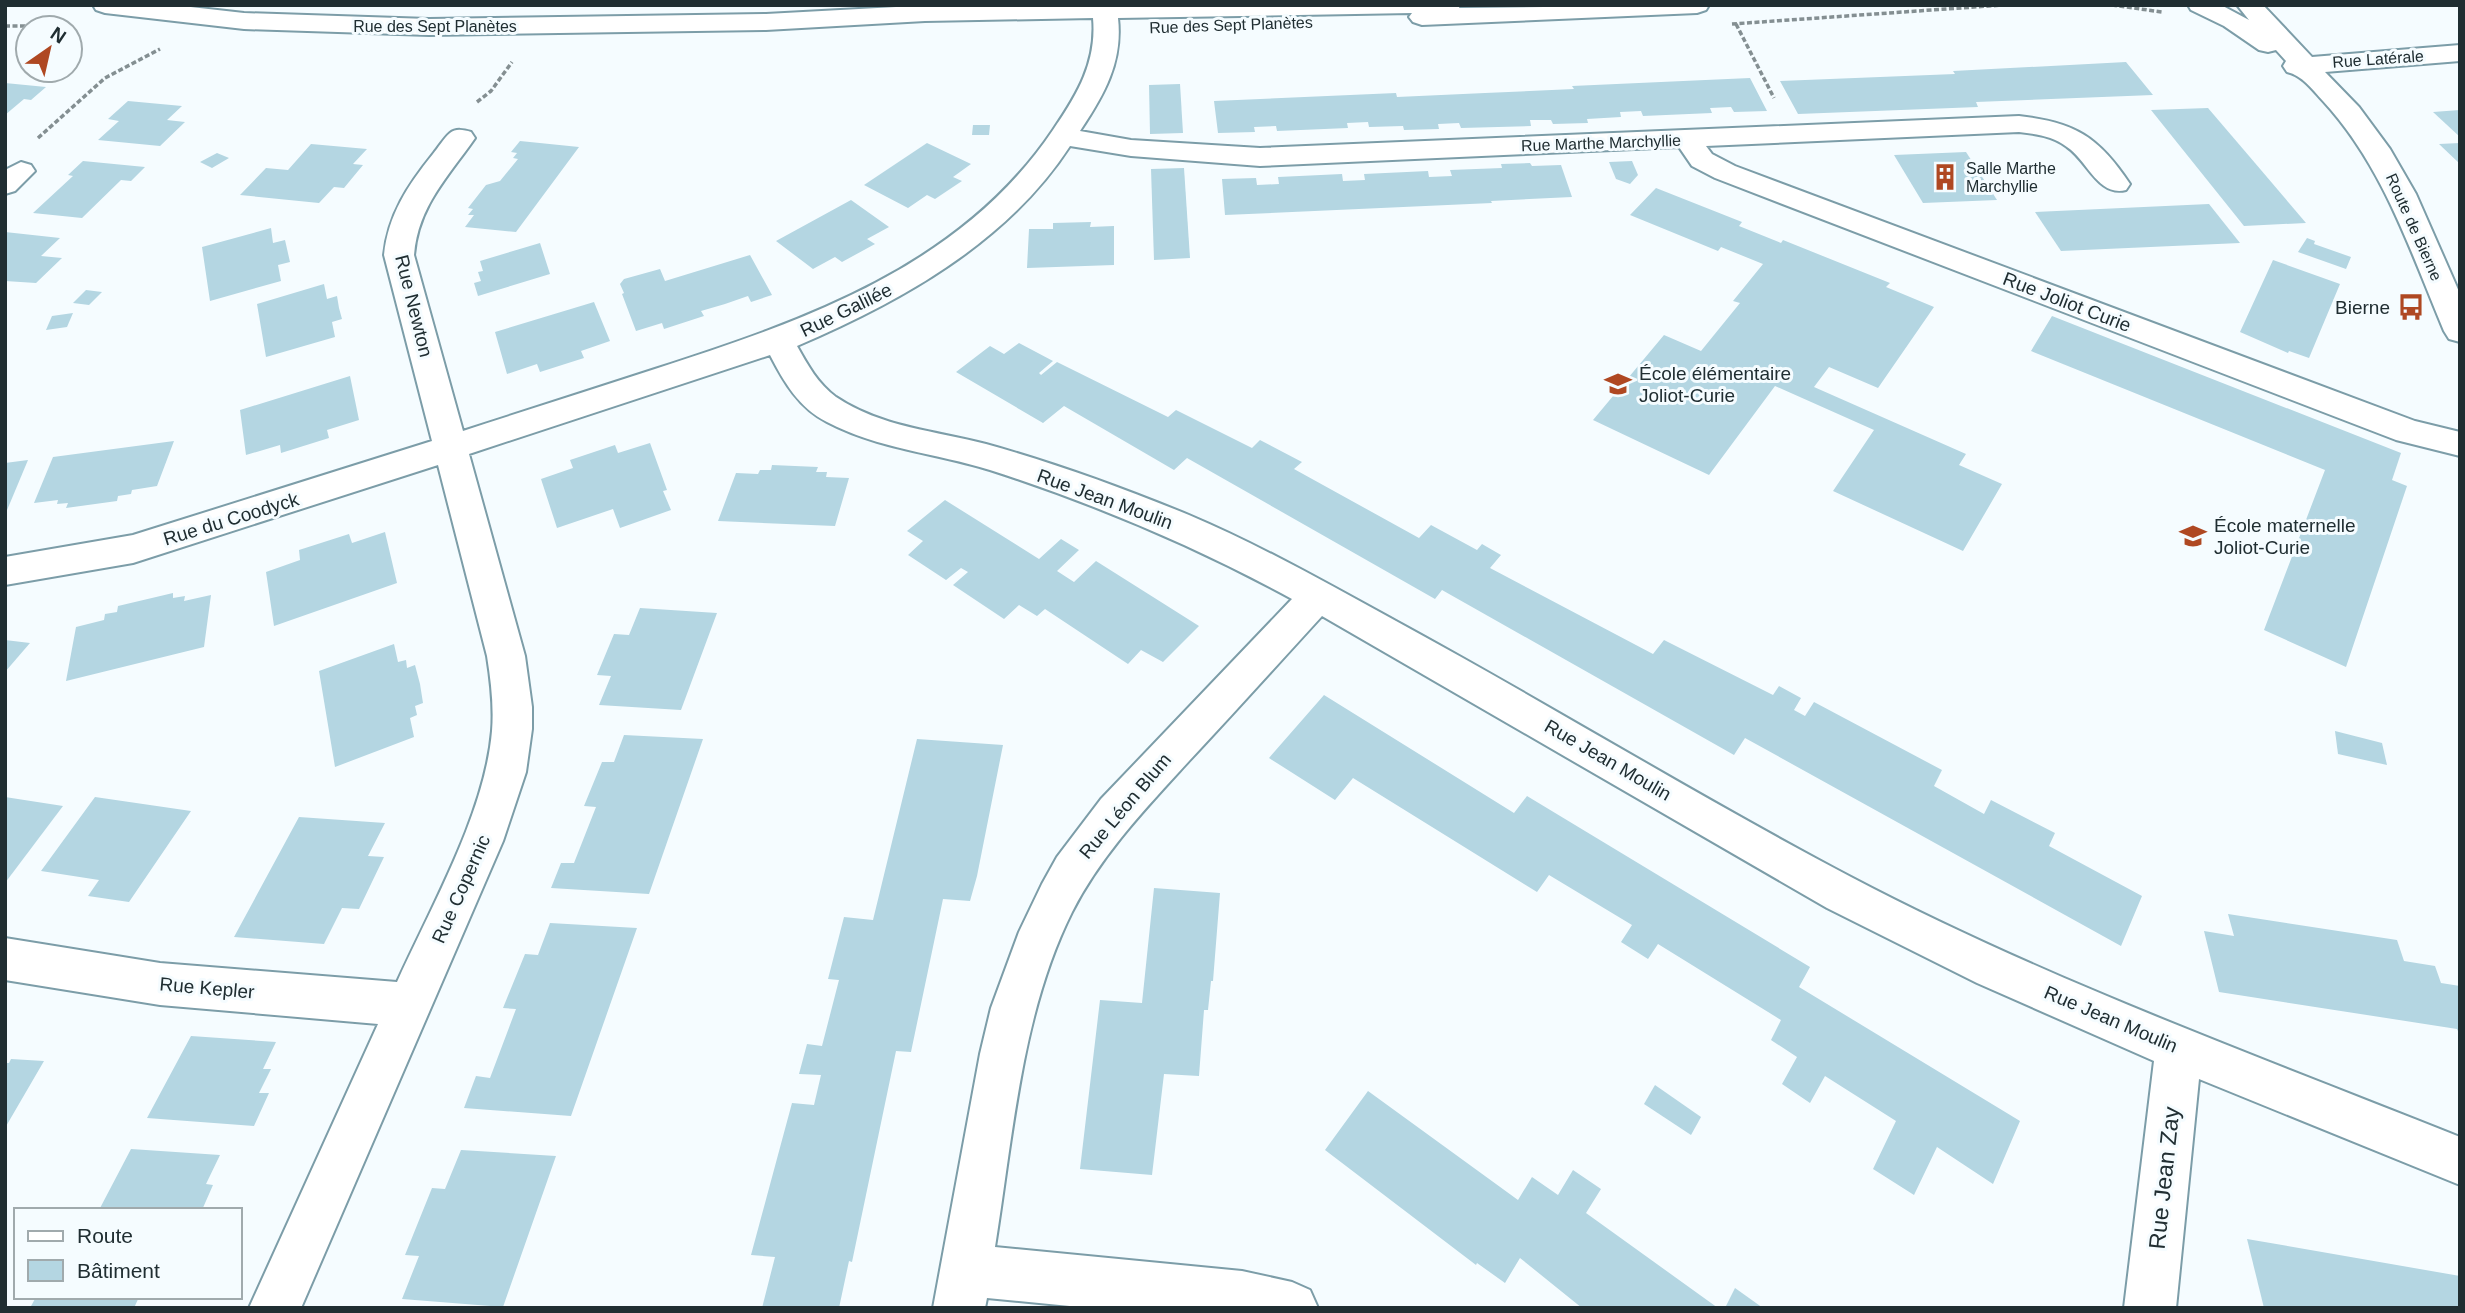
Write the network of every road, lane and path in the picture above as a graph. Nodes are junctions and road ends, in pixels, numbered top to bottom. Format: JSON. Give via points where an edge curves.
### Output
{"nodes":[{"id":1,"x":105,"y":5,"type":"edge"},
{"id":2,"x":1448,"y":5,"type":"edge"},
{"id":3,"x":1693,"y":5,"type":"edge"},
{"id":4,"x":2200,"y":5,"type":"edge"},
{"id":5,"x":2249,"y":5,"type":"edge"},
{"id":6,"x":1105,"y":20,"type":"junction"},
{"id":7,"x":160,"y":49,"type":"dead end"},
{"id":8,"x":2460,"y":53,"type":"edge"},
{"id":9,"x":516,"y":56,"type":"dead end"},
{"id":10,"x":2301,"y":65,"type":"junction"},
{"id":11,"x":1064,"y":137,"type":"junction"},
{"id":12,"x":461,"y":138,"type":"joint"},
{"id":13,"x":1687,"y":139,"type":"junction"},
{"id":14,"x":13,"y":178,"type":"edge"},
{"id":15,"x":2116,"y":184,"type":"dead end"},
{"id":16,"x":2460,"y":331,"type":"edge"},
{"id":17,"x":778,"y":341,"type":"junction"},
{"id":18,"x":2460,"y":443,"type":"edge"},
{"id":19,"x":451,"y":449,"type":"junction"},
{"id":20,"x":5,"y":570,"type":"edge"},
{"id":21,"x":1318,"y":596,"type":"junction"},
{"id":22,"x":5,"y":959,"type":"edge"},
{"id":23,"x":410,"y":1005,"type":"junction"},
{"id":24,"x":2179,"y":1048,"type":"junction"},
{"id":25,"x":2460,"y":1161,"type":"edge"},
{"id":26,"x":962,"y":1289,"type":"edge"},
{"id":27,"x":275,"y":1308,"type":"edge"},
{"id":28,"x":1292,"y":1308,"type":"edge"},
{"id":29,"x":2150,"y":1308,"type":"edge"}],
"edges":[{"from":1,"to":6,"type":"street","name":"Rue des Sept Planètes","via":[[233,20],[354,26],[766,22],[932,31]]},
{"from":2,"to":6,"type":"street","name":"Rue des Sept Planètes"},
{"from":3,"to":6,"type":"street","name":"Rue des Sept Planètes","via":[[1263,26]]},
{"from":4,"to":10,"type":"street","name":"Route de Bierne"},
{"from":5,"to":10,"type":"street","name":"Route de Bierne"},
{"from":6,"to":11,"type":"street","name":"Rue Galilée","via":[[1099,73]]},
{"from":7,"to":14,"type":"path","via":[[105,78],[24,151]]},
{"from":8,"to":10,"type":"street","name":"Rue Latérale"},
{"from":9,"to":12,"type":"path","via":[[491,91],[460,114]]},
{"from":10,"to":16,"type":"street","name":"Route de Bierne","via":[[2366,135],[2391,174]]},
{"from":11,"to":13,"type":"street","name":"Rue Marthe Marchyllie","via":[[1131,148],[1260,157]]},
{"from":11,"to":17,"type":"street","name":"Rue Galilée","via":[[1009,204],[949,252],[879,295]]},
{"from":12,"to":19,"type":"street","name":"Rue Newton","via":[[411,207],[399,243]]},
{"from":13,"to":15,"type":"street","name":"Rue Marthe Marchyllie","via":[[2031,125],[2062,132],[2085,144]]},
{"from":13,"to":18,"type":"street","name":"Rue Joliot Curie","via":[[1702,160],[1725,172],[2409,431]]},
{"from":17,"to":19,"type":"street","name":"Rue Galilée"},
{"from":17,"to":21,"type":"street","name":"Rue Jean Moulin","via":[[808,391],[852,420],[989,457],[1102,496],[1210,541]]},
{"from":19,"to":20,"type":"street","name":"Rue du Coodyck","via":[[133,549]]},
{"from":19,"to":23,"type":"street","name":"Rue Copernic","via":[[506,656],[513,731],[511,756],[496,807]]},
{"from":21,"to":24,"type":"street","name":"Rue Jean Moulin","via":[[1839,893],[2023,982]]},
{"from":21,"to":26,"type":"street","name":"Rue Léon Blum","via":[[1116,812],[1057,898],[1014,1008]]},
{"from":22,"to":23,"type":"street","name":"Rue Kepler","via":[[160,984]]},
{"from":23,"to":27,"type":"street","name":"Rue Copernic"},
{"from":24,"to":25,"type":"street","name":"Rue Jean Moulin"},
{"from":24,"to":29,"type":"street","name":"Rue Jean Zay"},
{"from":26,"to":28,"type":"street","via":[[1242,1297]]}]}
